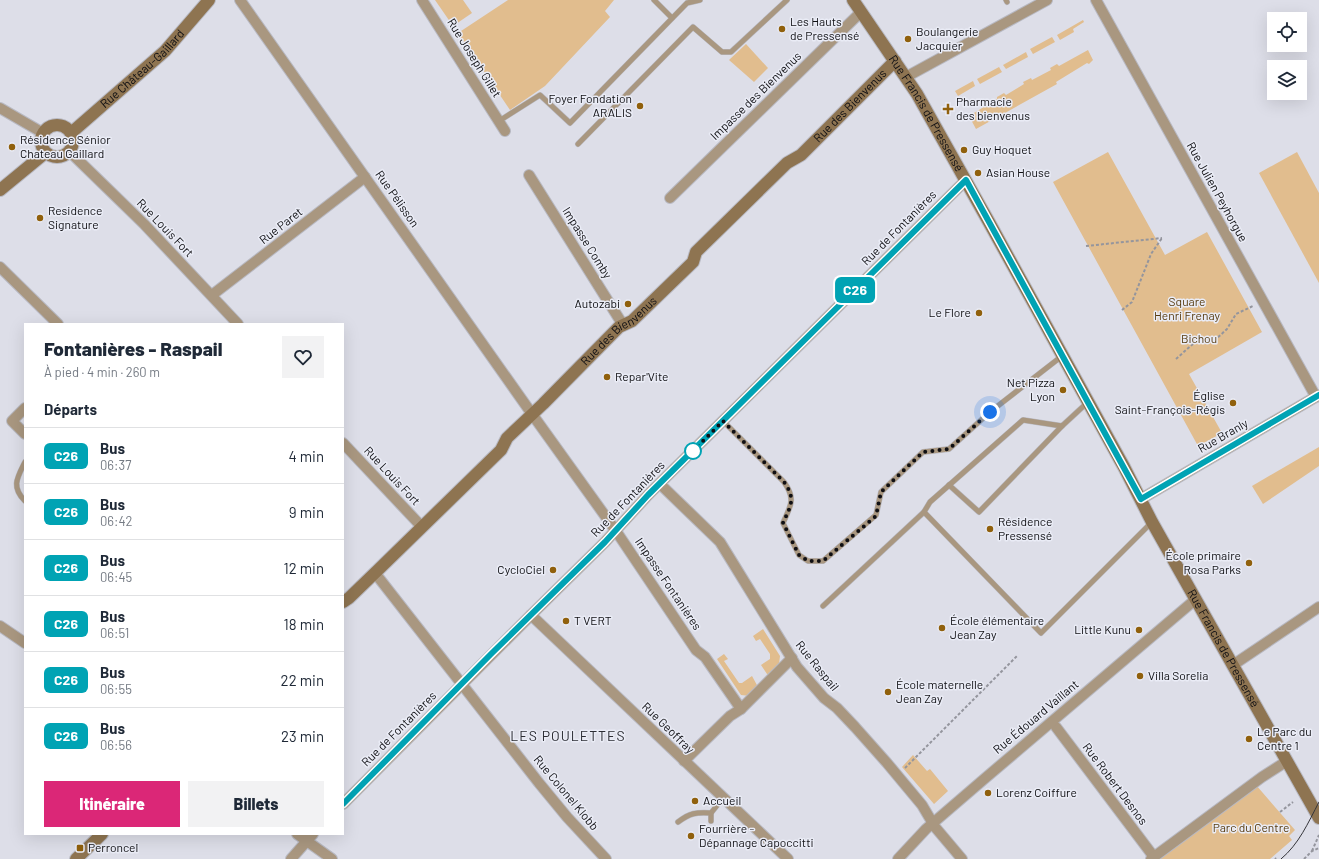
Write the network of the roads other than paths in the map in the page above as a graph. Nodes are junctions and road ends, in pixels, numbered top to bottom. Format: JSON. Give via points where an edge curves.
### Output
{"nodes":[{"id":1,"x":209,"y":0,"type":"edge"},
{"id":2,"x":240,"y":0,"type":"edge"},
{"id":3,"x":422,"y":0,"type":"edge"},
{"id":4,"x":654,"y":0,"type":"edge"},
{"id":5,"x":700,"y":0,"type":"edge"},
{"id":6,"x":787,"y":0,"type":"edge"},
{"id":7,"x":853,"y":0,"type":"edge"},
{"id":8,"x":1047,"y":0,"type":"edge"},
{"id":9,"x":1096,"y":0,"type":"edge"},
{"id":10,"x":860,"y":12,"type":"junction"},
{"id":11,"x":672,"y":18,"type":"junction"},
{"id":12,"x":895,"y":61,"type":"junction"},
{"id":13,"x":906,"y":77,"type":"junction"},
{"id":14,"x":0,"y":108,"type":"edge"},
{"id":15,"x":499,"y":121,"type":"junction"},
{"id":16,"x":505,"y":131,"type":"dead end"},
{"id":17,"x":71,"y":132,"type":"junction"},
{"id":18,"x":43,"y":133,"type":"junction"},
{"id":19,"x":578,"y":144,"type":"dead end"},
{"id":20,"x":70,"y":152,"type":"junction"},
{"id":21,"x":45,"y":153,"type":"junction"},
{"id":22,"x":529,"y":175,"type":"dead end"},
{"id":23,"x":365,"y":177,"type":"junction"},
{"id":24,"x":966,"y":180,"type":"junction"},
{"id":25,"x":0,"y":190,"type":"edge"},
{"id":26,"x":670,"y":198,"type":"dead end"},
{"id":27,"x":0,"y":267,"type":"edge"},
{"id":28,"x":212,"y":295,"type":"junction"},
{"id":29,"x":57,"y":323,"type":"edge"},
{"id":30,"x":237,"y":323,"type":"edge"},
{"id":31,"x":623,"y":325,"type":"junction"},
{"id":32,"x":1062,"y":356,"type":"junction"},
{"id":33,"x":1318,"y":396,"type":"edge"},
{"id":34,"x":1088,"y":402,"type":"junction"},
{"id":35,"x":24,"y":409,"type":"edge"},
{"id":36,"x":532,"y":414,"type":"junction"},
{"id":37,"x":723,"y":421,"type":"junction"},
{"id":38,"x":1062,"y":426,"type":"junction"},
{"id":39,"x":24,"y":433,"type":"edge"},
{"id":40,"x":344,"y":444,"type":"edge"},
{"id":41,"x":24,"y":464,"type":"edge"},
{"id":42,"x":660,"y":484,"type":"junction"},
{"id":43,"x":949,"y":485,"type":"junction"},
{"id":44,"x":1141,"y":499,"type":"junction"},
{"id":45,"x":24,"y":500,"type":"edge"},
{"id":46,"x":924,"y":512,"type":"junction"},
{"id":47,"x":1152,"y":522,"type":"junction"},
{"id":48,"x":422,"y":527,"type":"junction"},
{"id":49,"x":616,"y":531,"type":"junction"},
{"id":50,"x":375,"y":573,"type":"junction"},
{"id":51,"x":1196,"y":599,"type":"junction"},
{"id":52,"x":344,"y":601,"type":"edge"},
{"id":53,"x":823,"y":606,"type":"dead end"},
{"id":54,"x":1319,"y":607,"type":"edge"},
{"id":55,"x":531,"y":614,"type":"junction"},
{"id":56,"x":0,"y":626,"type":"edge"},
{"id":57,"x":24,"y":642,"type":"edge"},
{"id":58,"x":792,"y":658,"type":"junction"},
{"id":59,"x":1233,"y":664,"type":"junction"},
{"id":60,"x":462,"y":683,"type":"junction"},
{"id":61,"x":741,"y":709,"type":"junction"},
{"id":62,"x":1056,"y":727,"type":"dead end"},
{"id":63,"x":684,"y":761,"type":"junction"},
{"id":64,"x":1287,"y":761,"type":"junction"},
{"id":65,"x":723,"y":798,"type":"junction"},
{"id":66,"x":344,"y":803,"type":"edge"},
{"id":67,"x":711,"y":813,"type":"junction"},
{"id":68,"x":1319,"y":818,"type":"edge"},
{"id":69,"x":710,"y":821,"type":"dead end"},
{"id":70,"x":678,"y":822,"type":"dead end"},
{"id":71,"x":933,"y":824,"type":"junction"},
{"id":72,"x":101,"y":835,"type":"edge"},
{"id":73,"x":310,"y":837,"type":"edge"},
{"id":74,"x":601,"y":857,"type":"edge"},
{"id":75,"x":1152,"y":858,"type":"edge"},
{"id":76,"x":76,"y":859,"type":"edge"},
{"id":77,"x":291,"y":859,"type":"edge"},
{"id":78,"x":332,"y":859,"type":"edge"},
{"id":79,"x":788,"y":859,"type":"edge"},
{"id":80,"x":898,"y":859,"type":"edge"},
{"id":81,"x":962,"y":859,"type":"edge"}],
"edges":[{"from":1,"to":17,"type":"street","name":"Rue Château-Gaillard","via":[[165,51]]},
{"from":2,"to":23,"type":"street","name":"Rue Pélisson"},
{"from":3,"to":15,"type":"street","name":"Rue Joseph Gillet"},
{"from":4,"to":11,"type":"lane"},
{"from":5,"to":11,"type":"lane","via":[[687,3]]},
{"from":6,"to":19,"type":"lane","via":[[731,52],[722,52],[694,27]]},
{"from":7,"to":10,"type":"street","name":"Rue Francis de Pressensé"},
{"from":8,"to":13,"type":"street"},
{"from":9,"to":33,"type":"street","name":"Rue Julien Peyhorgue"},
{"from":10,"to":12,"type":"street","name":"Rue Francis de Pressensé"},
{"from":10,"to":26,"type":"street","name":"Impasse des Bienvenus"},
{"from":11,"to":15,"type":"lane","via":[[570,123],[540,94]]},
{"from":12,"to":13,"type":"street","name":"Rue Francis de Pressensé"},
{"from":12,"to":31,"type":"street","name":"Rue des Bienvenus","via":[[802,155],[787,163],[696,252],[693,262],[632,321]]},
{"from":13,"to":24,"type":"street","name":"Rue Francis de Pressensé"},
{"from":14,"to":18,"type":"street"},
{"from":15,"to":16,"type":"street","name":"Rue Joseph Gillet"},
{"from":17,"to":18,"type":"street","via":[[57,125],[51,126]]},
{"from":17,"to":20,"type":"street","via":[[73,144]]},
{"from":18,"to":21,"type":"street","via":[[41,143]]},
{"from":20,"to":21,"type":"street","via":[[66,156],[55,158]]},
{"from":20,"to":28,"type":"street","name":"Rue Louis Fort"},
{"from":21,"to":25,"type":"street"},
{"from":22,"to":31,"type":"street","name":"Impasse Comby"},
{"from":23,"to":28,"type":"street","name":"Rue Paret"},
{"from":23,"to":36,"type":"street","name":"Rue Pélisson"},
{"from":24,"to":32,"type":"street","name":"Rue Francis de Pressensé"},
{"from":24,"to":37,"type":"street","name":"Rue de Fontanières"},
{"from":27,"to":29,"type":"street"},
{"from":28,"to":30,"type":"street","name":"Rue Louis Fort"},
{"from":31,"to":36,"type":"street","name":"Rue des Bienvenus"},
{"from":32,"to":34,"type":"street","name":"Rue Francis de Pressensé"},
{"from":32,"to":37,"type":"lane","via":[[990,412],[949,449],[923,452],[881,492],[876,516],[823,561],[808,561],[799,555],[783,523],[791,505],[791,492]]},
{"from":33,"to":44,"type":"street","name":"Rue Branly"},
{"from":34,"to":38,"type":"lane"},
{"from":34,"to":44,"type":"street","name":"Rue Francis de Pressensé"},
{"from":35,"to":39,"type":"street","via":[[12,421]]},
{"from":36,"to":48,"type":"street","name":"Rue des Bienvenus","via":[[507,438],[501,450]]},
{"from":36,"to":49,"type":"street","name":"Impasse Fontanières"},
{"from":37,"to":42,"type":"street","name":"Rue de Fontanières"},
{"from":38,"to":43,"type":"lane","via":[[1023,420]]},
{"from":38,"to":43,"type":"lane","via":[[979,512]]},
{"from":40,"to":48,"type":"street","name":"Rue Louis Fort"},
{"from":41,"to":45,"type":"lane","via":[[16,486]]},
{"from":42,"to":49,"type":"street","name":"Rue de Fontanières"},
{"from":42,"to":58,"type":"street","name":"Rue Raspail","via":[[720,542]]},
{"from":43,"to":46,"type":"lane","via":[[930,502]]},
{"from":44,"to":47,"type":"street","name":"Rue Francis de Pressensé"},
{"from":46,"to":47,"type":"lane","via":[[1041,633]]},
{"from":46,"to":53,"type":"lane"},
{"from":47,"to":51,"type":"street","name":"Rue Francis de Pressensé"},
{"from":48,"to":50,"type":"street","name":"Rue des Bienvenus"},
{"from":49,"to":55,"type":"street","name":"Rue de Fontanières"},
{"from":49,"to":61,"type":"street","name":"Impasse Fontanières","via":[[696,650],[705,657]]},
{"from":50,"to":52,"type":"street","name":"Rue des Bienvenus"},
{"from":50,"to":60,"type":"street","name":"Rue Colonel Klobb"},
{"from":51,"to":59,"type":"street","name":"Rue Francis de Pressensé"},
{"from":51,"to":71,"type":"street","name":"Rue Édouard Vaillant"},
{"from":54,"to":59,"type":"street"},
{"from":55,"to":60,"type":"street","name":"Rue de Fontanières"},
{"from":55,"to":63,"type":"street","name":"Rue Geoffray"},
{"from":56,"to":57,"type":"street"},
{"from":58,"to":61,"type":"street"},
{"from":58,"to":71,"type":"street","name":"Rue Raspail","via":[[824,698],[855,727],[917,799]]},
{"from":59,"to":64,"type":"street","name":"Rue Francis de Pressensé"},
{"from":60,"to":66,"type":"street","name":"Rue de Fontanières"},
{"from":60,"to":74,"type":"street","name":"Rue Colonel Klobb","via":[[539,783]]},
{"from":61,"to":63,"type":"street","via":[[730,716]]},
{"from":62,"to":75,"type":"street","name":"Rue Robert Desnos"},
{"from":63,"to":65,"type":"street","name":"Rue Geoffray"},
{"from":64,"to":68,"type":"street","name":"Rue Francis de Pressensé"},
{"from":64,"to":75,"type":"street"},
{"from":65,"to":67,"type":"lane"},
{"from":65,"to":79,"type":"street","name":"Rue Geoffray"},
{"from":67,"to":69,"type":"lane"},
{"from":67,"to":70,"type":"lane","via":[[698,812]]},
{"from":71,"to":80,"type":"street","name":"Rue Édouard Vaillant"},
{"from":71,"to":81,"type":"street","name":"Rue Raspail"},
{"from":72,"to":76,"type":"street"},
{"from":73,"to":77,"type":"street"},
{"from":73,"to":78,"type":"street"}]}
